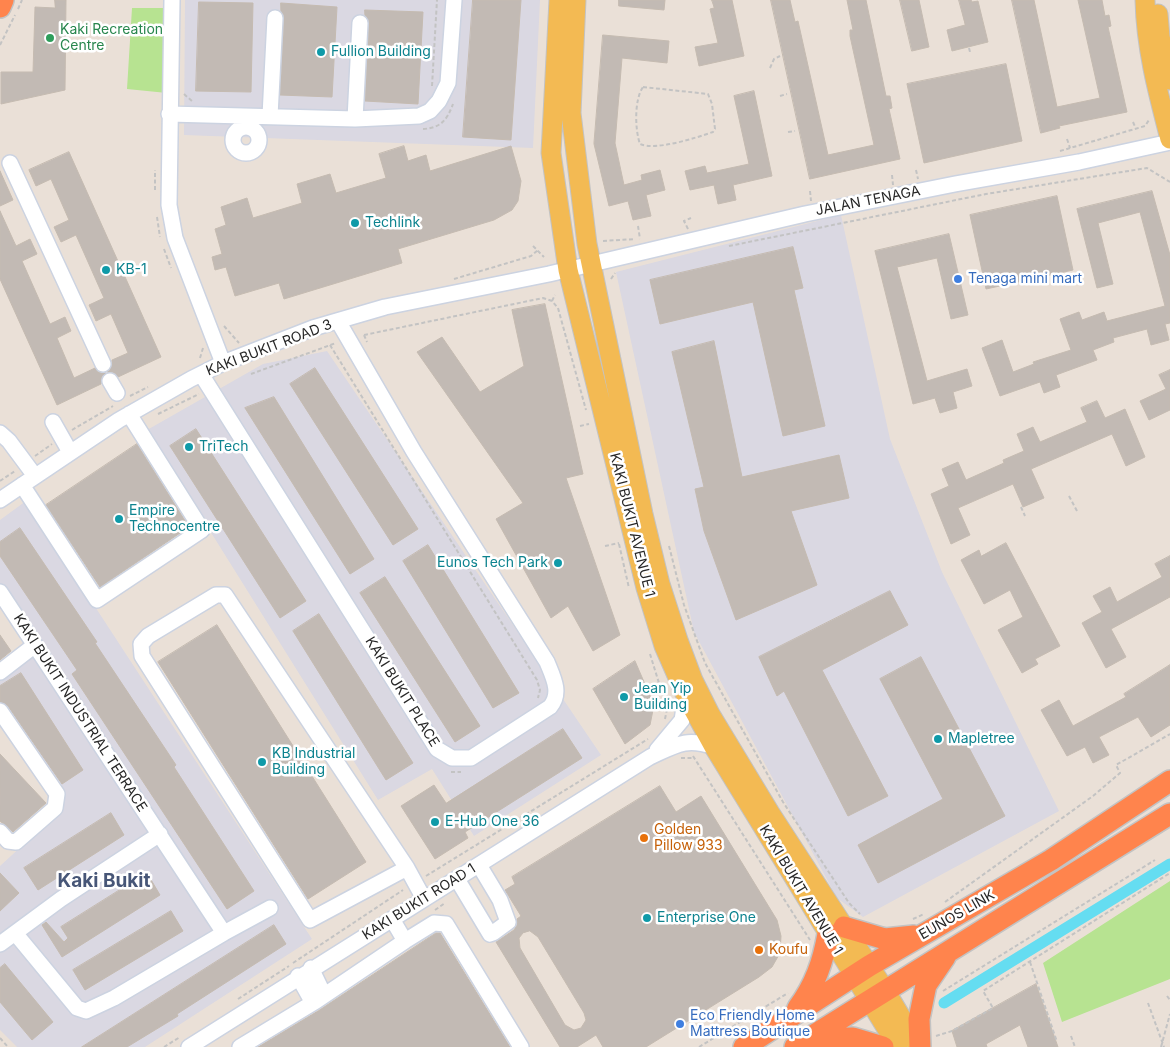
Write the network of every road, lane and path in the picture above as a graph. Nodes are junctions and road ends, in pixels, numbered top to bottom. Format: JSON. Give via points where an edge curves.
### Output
{"nodes":[{"id":1,"x":3,"y":0,"type":"edge"},
{"id":2,"x":22,"y":0,"type":"edge"},
{"id":3,"x":172,"y":0,"type":"edge"},
{"id":4,"x":437,"y":0,"type":"edge"},
{"id":5,"x":454,"y":0,"type":"edge"},
{"id":6,"x":559,"y":0,"type":"edge"},
{"id":7,"x":576,"y":0,"type":"edge"},
{"id":8,"x":1145,"y":0,"type":"edge"},
{"id":9,"x":1157,"y":0,"type":"edge"},
{"id":10,"x":0,"y":7,"type":"edge"},
{"id":11,"x":275,"y":18,"type":"dead end"},
{"id":12,"x":360,"y":23,"type":"dead end"},
{"id":13,"x":0,"y":44,"type":"edge"},
{"id":14,"x":969,"y":48,"type":"dead end"},
{"id":15,"x":970,"y":52,"type":"dead end"},
{"id":16,"x":780,"y":56,"type":"dead end"},
{"id":17,"x":770,"y":68,"type":"dead end"},
{"id":18,"x":1170,"y":80,"type":"edge"},
{"id":19,"x":431,"y":90,"type":"dead end"},
{"id":20,"x":787,"y":94,"type":"dead end"},
{"id":21,"x":780,"y":96,"type":"dead end"},
{"id":22,"x":196,"y":103,"type":"dead end"},
{"id":23,"x":175,"y":114,"type":"junction"},
{"id":24,"x":232,"y":115,"type":"junction"},
{"id":25,"x":270,"y":116,"type":"junction"},
{"id":26,"x":1150,"y":117,"type":"dead end"},
{"id":27,"x":355,"y":119,"type":"junction"},
{"id":28,"x":1133,"y":122,"type":"dead end"},
{"id":29,"x":254,"y":123,"type":"junction"},
{"id":30,"x":1136,"y":129,"type":"junction"},
{"id":31,"x":237,"y":130,"type":"junction"},
{"id":32,"x":795,"y":131,"type":"dead end"},
{"id":33,"x":788,"y":132,"type":"dead end"},
{"id":34,"x":1067,"y":139,"type":"dead end"},
{"id":35,"x":1170,"y":141,"type":"edge"},
{"id":36,"x":640,"y":144,"type":"joint"},
{"id":37,"x":1070,"y":148,"type":"junction"},
{"id":38,"x":1051,"y":154,"type":"dead end"},
{"id":39,"x":10,"y":163,"type":"dead end"},
{"id":40,"x":916,"y":170,"type":"dead end"},
{"id":41,"x":892,"y":174,"type":"dead end"},
{"id":42,"x":918,"y":182,"type":"dead end"},
{"id":43,"x":1170,"y":182,"type":"edge"},
{"id":44,"x":893,"y":183,"type":"dead end"},
{"id":45,"x":894,"y":187,"type":"dead end"},
{"id":46,"x":887,"y":188,"type":"dead end"},
{"id":47,"x":810,"y":191,"type":"dead end"},
{"id":48,"x":810,"y":195,"type":"dead end"},
{"id":49,"x":691,"y":218,"type":"dead end"},
{"id":50,"x":638,"y":226,"type":"dead end"},
{"id":51,"x":680,"y":231,"type":"dead end"},
{"id":52,"x":649,"y":237,"type":"dead end"},
{"id":53,"x":640,"y":239,"type":"junction"},
{"id":54,"x":600,"y":240,"type":"dead end"},
{"id":55,"x":533,"y":246,"type":"dead end"},
{"id":56,"x":726,"y":247,"type":"dead end"},
{"id":57,"x":544,"y":257,"type":"dead end"},
{"id":58,"x":590,"y":264,"type":"junction"},
{"id":59,"x":568,"y":270,"type":"junction"},
{"id":60,"x":617,"y":271,"type":"dead end"},
{"id":61,"x":611,"y":279,"type":"dead end"},
{"id":62,"x":555,"y":295,"type":"dead end"},
{"id":63,"x":552,"y":301,"type":"junction"},
{"id":64,"x":338,"y":321,"type":"junction"},
{"id":65,"x":221,"y":323,"type":"dead end"},
{"id":66,"x":364,"y":335,"type":"junction"},
{"id":67,"x":347,"y":339,"type":"junction"},
{"id":68,"x":238,"y":343,"type":"dead end"},
{"id":69,"x":367,"y":344,"type":"dead end"},
{"id":70,"x":330,"y":345,"type":"junction"},
{"id":71,"x":103,"y":364,"type":"dead end"},
{"id":72,"x":223,"y":364,"type":"junction"},
{"id":73,"x":201,"y":374,"type":"junction"},
{"id":74,"x":251,"y":374,"type":"dead end"},
{"id":75,"x":152,"y":385,"type":"dead end"},
{"id":76,"x":129,"y":414,"type":"junction"},
{"id":77,"x":587,"y":414,"type":"dead end"},
{"id":78,"x":57,"y":420,"type":"dead end"},
{"id":79,"x":590,"y":424,"type":"dead end"},
{"id":80,"x":580,"y":426,"type":"dead end"},
{"id":81,"x":0,"y":433,"type":"edge"},
{"id":82,"x":65,"y":434,"type":"junction"},
{"id":83,"x":74,"y":450,"type":"junction"},
{"id":84,"x":26,"y":463,"type":"junction"},
{"id":85,"x":35,"y":476,"type":"junction"},
{"id":86,"x":0,"y":481,"type":"edge"},
{"id":87,"x":22,"y":485,"type":"junction"},
{"id":88,"x":1068,"y":496,"type":"dead end"},
{"id":89,"x":0,"y":500,"type":"edge"},
{"id":90,"x":1021,"y":507,"type":"dead end"},
{"id":91,"x":1077,"y":511,"type":"dead end"},
{"id":92,"x":1025,"y":516,"type":"dead end"},
{"id":93,"x":605,"y":546,"type":"dead end"},
{"id":94,"x":669,"y":546,"type":"dead end"},
{"id":95,"x":630,"y":589,"type":"dead end"},
{"id":96,"x":0,"y":592,"type":"edge"},
{"id":97,"x":35,"y":646,"type":"junction"},
{"id":98,"x":650,"y":654,"type":"dead end"},
{"id":99,"x":0,"y":672,"type":"edge"},
{"id":100,"x":686,"y":696,"type":"junction"},
{"id":101,"x":538,"y":701,"type":"dead end"},
{"id":102,"x":0,"y":711,"type":"edge"},
{"id":103,"x":682,"y":720,"type":"junction"},
{"id":104,"x":1170,"y":734,"type":"edge"},
{"id":105,"x":692,"y":741,"type":"junction"},
{"id":106,"x":714,"y":748,"type":"junction"},
{"id":107,"x":650,"y":756,"type":"junction"},
{"id":108,"x":467,"y":768,"type":"dead end"},
{"id":109,"x":447,"y":771,"type":"dead end"},
{"id":110,"x":1170,"y":781,"type":"edge"},
{"id":111,"x":1170,"y":814,"type":"edge"},
{"id":112,"x":0,"y":832,"type":"edge"},
{"id":113,"x":160,"y":834,"type":"junction"},
{"id":114,"x":1154,"y":860,"type":"dead end"},
{"id":115,"x":479,"y":865,"type":"junction"},
{"id":116,"x":407,"y":868,"type":"junction"},
{"id":117,"x":1170,"y":873,"type":"edge"},
{"id":118,"x":457,"y":879,"type":"junction"},
{"id":119,"x":424,"y":899,"type":"junction"},
{"id":120,"x":943,"y":903,"type":"dead end"},
{"id":121,"x":270,"y":908,"type":"dead end"},
{"id":122,"x":927,"y":913,"type":"dead end"},
{"id":123,"x":862,"y":916,"type":"dead end"},
{"id":124,"x":392,"y":919,"type":"junction"},
{"id":125,"x":916,"y":928,"type":"junction"},
{"id":126,"x":836,"y":931,"type":"junction"},
{"id":127,"x":15,"y":933,"type":"junction"},
{"id":128,"x":224,"y":933,"type":"junction"},
{"id":129,"x":405,"y":941,"type":"junction"},
{"id":130,"x":0,"y":944,"type":"edge"},
{"id":131,"x":812,"y":948,"type":"dead end"},
{"id":132,"x":948,"y":953,"type":"junction"},
{"id":133,"x":1030,"y":962,"type":"junction"},
{"id":134,"x":311,"y":968,"type":"junction"},
{"id":135,"x":861,"y":972,"type":"junction"},
{"id":136,"x":298,"y":976,"type":"junction"},
{"id":137,"x":792,"y":991,"type":"dead end"},
{"id":138,"x":941,"y":992,"type":"dead end"},
{"id":139,"x":877,"y":995,"type":"junction"},
{"id":140,"x":1167,"y":996,"type":"dead end"},
{"id":141,"x":319,"y":999,"type":"junction"},
{"id":142,"x":1170,"y":1000,"type":"edge"},
{"id":143,"x":1148,"y":1004,"type":"dead end"},
{"id":144,"x":1170,"y":1014,"type":"edge"},
{"id":145,"x":793,"y":1015,"type":"junction"},
{"id":146,"x":1071,"y":1036,"type":"dead end"},
{"id":147,"x":0,"y":1038,"type":"edge"},
{"id":148,"x":1162,"y":1041,"type":"junction"},
{"id":149,"x":1056,"y":1042,"type":"dead end"},
{"id":150,"x":801,"y":1043,"type":"edge"},
{"id":151,"x":925,"y":1043,"type":"edge"},
{"id":152,"x":8,"y":1047,"type":"edge"},
{"id":153,"x":189,"y":1047,"type":"edge"},
{"id":154,"x":240,"y":1047,"type":"edge"},
{"id":155,"x":521,"y":1047,"type":"edge"},
{"id":156,"x":699,"y":1047,"type":"edge"},
{"id":157,"x":744,"y":1047,"type":"edge"},
{"id":158,"x":883,"y":1047,"type":"edge"},
{"id":159,"x":898,"y":1047,"type":"edge"},
{"id":160,"x":1075,"y":1047,"type":"edge"},
{"id":161,"x":1160,"y":1047,"type":"edge"},
{"id":162,"x":1164,"y":1047,"type":"edge"}],
"edges":[{"from":1,"to":10,"type":"highway"},
{"from":2,"to":13,"type":"path"},
{"from":3,"to":23,"type":"street"},
{"from":4,"to":19,"type":"path"},
{"from":5,"to":27,"type":"street","via":[[448,83],[439,101],[420,116]]},
{"from":6,"to":59,"type":"main road","name":"KAKI BUKIT AVENUE 1","via":[[550,153]]},
{"from":7,"to":58,"type":"main road","name":"KAKI BUKIT AVENUE 1","via":[[571,113]]},
{"from":8,"to":35,"type":"main road","via":[[1147,41]]},
{"from":9,"to":18,"type":"main road","via":[[1160,37]]},
{"from":11,"to":25,"type":"street"},
{"from":12,"to":27,"type":"street"},
{"from":14,"to":15,"type":"path"},
{"from":16,"to":17,"type":"path","via":[[774,59]]},
{"from":20,"to":21,"type":"path"},
{"from":22,"to":23,"type":"path","via":[[180,90]]},
{"from":23,"to":24,"type":"street"},
{"from":23,"to":72,"type":"street","via":[[168,195],[175,238]]},
{"from":24,"to":29,"type":"street"},
{"from":24,"to":31,"type":"street"},
{"from":25,"to":27,"type":"street"},
{"from":25,"to":29,"type":"street"},
{"from":26,"to":30,"type":"path","via":[[1145,126]]},
{"from":28,"to":30,"type":"path"},
{"from":29,"to":31,"type":"street"},
{"from":29,"to":31,"type":"street","via":[[258,142],[250,152],[237,149],[233,143]]},
{"from":30,"to":37,"type":"path"},
{"from":32,"to":33,"type":"path"},
{"from":34,"to":37,"type":"path"},
{"from":35,"to":58,"type":"street","name":"JALAN TENAGA","via":[[1079,162],[805,214]]},
{"from":36,"to":36,"type":"path","via":[[663,144],[713,132],[712,104],[708,94],[643,87],[639,98],[637,137]]},
{"from":37,"to":38,"type":"path"},
{"from":39,"to":71,"type":"street"},
{"from":40,"to":42,"type":"path"},
{"from":41,"to":44,"type":"path"},
{"from":43,"to":56,"type":"path","via":[[1147,168],[986,194]]},
{"from":45,"to":46,"type":"path"},
{"from":47,"to":48,"type":"path"},
{"from":49,"to":51,"type":"path","via":[[684,221],[688,229]]},
{"from":50,"to":53,"type":"path"},
{"from":52,"to":53,"type":"path"},
{"from":53,"to":54,"type":"path"},
{"from":55,"to":57,"type":"path"},
{"from":58,"to":59,"type":"street","name":"JALAN TENAGA"},
{"from":58,"to":126,"type":"main road","name":"KAKI BUKIT AVENUE 1","via":[[660,584],[690,672],[710,714]]},
{"from":59,"to":64,"type":"street","name":"KAKI BUKIT ROAD 3","via":[[385,307]]},
{"from":59,"to":100,"type":"main road","name":"KAKI BUKIT AVENUE 1","via":[[646,588],[664,646]]},
{"from":60,"to":61,"type":"path"},
{"from":62,"to":63,"type":"path"},
{"from":63,"to":66,"type":"path","via":[[543,298]]},
{"from":63,"to":77,"type":"path","via":[[558,308]]},
{"from":64,"to":67,"type":"street","name":"KAKI BUKIT PLACE"},
{"from":64,"to":72,"type":"street","name":"KAKI BUKIT ROAD 3"},
{"from":65,"to":68,"type":"path"},
{"from":66,"to":67,"type":"path"},
{"from":66,"to":69,"type":"path"},
{"from":67,"to":70,"type":"path"},
{"from":67,"to":73,"type":"street","name":"KAKI BUKIT PLACE","via":[[414,452],[547,662],[556,684],[556,695],[550,707],[471,758],[452,758],[437,749]]},
{"from":70,"to":74,"type":"path"},
{"from":70,"to":101,"type":"path","via":[[537,680],[540,690]]},
{"from":72,"to":73,"type":"street","name":"KAKI BUKIT ROAD 3"},
{"from":73,"to":76,"type":"street","name":"KAKI BUKIT ROAD 3"},
{"from":75,"to":82,"type":"path","via":[[119,393]]},
{"from":76,"to":83,"type":"street","name":"KAKI BUKIT ROAD 3"},
{"from":76,"to":87,"type":"street","via":[[202,530],[97,600]]},
{"from":78,"to":82,"type":"street"},
{"from":79,"to":80,"type":"path"},
{"from":81,"to":84,"type":"street"},
{"from":82,"to":83,"type":"street"},
{"from":82,"to":84,"type":"path"},
{"from":83,"to":85,"type":"street","name":"KAKI BUKIT ROAD 3"},
{"from":84,"to":85,"type":"street"},
{"from":84,"to":86,"type":"path"},
{"from":85,"to":87,"type":"street","name":"KAKI BUKIT ROAD 3"},
{"from":87,"to":89,"type":"street","name":"KAKI BUKIT ROAD 3"},
{"from":88,"to":91,"type":"path"},
{"from":90,"to":92,"type":"path"},
{"from":93,"to":95,"type":"path","via":[[618,543]]},
{"from":94,"to":123,"type":"path","via":[[684,605],[704,663],[783,802],[849,903]]},
{"from":96,"to":97,"type":"street","name":"KAKI BUKIT INDUSTRIAL TERRACE"},
{"from":97,"to":99,"type":"street"},
{"from":97,"to":113,"type":"street","name":"KAKI BUKIT INDUSTRIAL TERRACE"},
{"from":98,"to":103,"type":"path","via":[[667,709]]},
{"from":100,"to":103,"type":"street","name":"KAKI BUKIT ROAD 1"},
{"from":100,"to":106,"type":"main road","name":"KAKI BUKIT AVENUE 1"},
{"from":102,"to":112,"type":"street","via":[[57,794],[55,808],[16,842],[8,841]]},
{"from":103,"to":107,"type":"street","name":"KAKI BUKIT ROAD 1"},
{"from":104,"to":120,"type":"path","via":[[1116,765],[1120,774],[1094,796]]},
{"from":105,"to":106,"type":"street"},
{"from":105,"to":107,"type":"street","name":"KAKI BUKIT ROAD 1"},
{"from":105,"to":131,"type":"path","via":[[693,758]]},
{"from":106,"to":126,"type":"main road","name":"KAKI BUKIT AVENUE 1"},
{"from":107,"to":115,"type":"street","name":"KAKI BUKIT ROAD 1"},
{"from":108,"to":109,"type":"path","via":[[458,773]]},
{"from":110,"to":125,"type":"highway","name":"EUNOS LINK","via":[[1051,860]]},
{"from":111,"to":132,"type":"highway","name":"EUNOS LINK"},
{"from":113,"to":127,"type":"street"},
{"from":113,"to":128,"type":"street","name":"KAKI BUKIT INDUSTRIAL TERRACE"},
{"from":114,"to":138,"type":"path"},
{"from":115,"to":118,"type":"street","name":"KAKI BUKIT ROAD 1"},
{"from":115,"to":118,"type":"street","via":[[500,900],[508,922],[493,934],[490,934]]},
{"from":116,"to":116,"type":"street","via":[[310,920],[142,656],[141,644],[148,636],[216,595],[226,595]]},
{"from":116,"to":119,"type":"street"},
{"from":117,"to":133,"type":"path"},
{"from":118,"to":119,"type":"street","name":"KAKI BUKIT ROAD 1"},
{"from":119,"to":124,"type":"street","name":"KAKI BUKIT ROAD 1"},
{"from":121,"to":128,"type":"street"},
{"from":122,"to":125,"type":"path"},
{"from":124,"to":129,"type":"street"},
{"from":124,"to":134,"type":"street","name":"KAKI BUKIT ROAD 1"},
{"from":125,"to":126,"type":"highway","via":[[885,939]]},
{"from":125,"to":135,"type":"highway","name":"EUNOS LINK"},
{"from":126,"to":135,"type":"main road","name":"KAKI BUKIT AVENUE 1"},
{"from":126,"to":145,"type":"highway","via":[[811,990]]},
{"from":127,"to":128,"type":"street","via":[[77,1008],[86,1011]]},
{"from":127,"to":130,"type":"street"},
{"from":129,"to":141,"type":"street"},
{"from":129,"to":155,"type":"street","via":[[434,923],[446,924]]},
{"from":132,"to":139,"type":"highway","name":"EUNOS LINK"},
{"from":132,"to":151,"type":"highway","via":[[926,985],[919,1019]]},
{"from":133,"to":149,"type":"path"},
{"from":133,"to":151,"type":"path","via":[[983,991],[993,1008]]},
{"from":134,"to":136,"type":"street","name":"KAKI BUKIT ROAD 1"},
{"from":134,"to":141,"type":"street"},
{"from":135,"to":139,"type":"main road","name":"KAKI BUKIT AVENUE 1"},
{"from":135,"to":145,"type":"highway","name":"EUNOS LINK"},
{"from":136,"to":141,"type":"street"},
{"from":136,"to":153,"type":"street","name":"KAKI BUKIT ROAD 1"},
{"from":137,"to":156,"type":"path"},
{"from":139,"to":150,"type":"highway","name":"EUNOS LINK"},
{"from":139,"to":151,"type":"main road"},
{"from":139,"to":159,"type":"main road"},
{"from":140,"to":142,"type":"path"},
{"from":141,"to":154,"type":"street"},
{"from":143,"to":148,"type":"path"},
{"from":144,"to":148,"type":"path"},
{"from":145,"to":157,"type":"highway","name":"EUNOS LINK"},
{"from":146,"to":160,"type":"path"},
{"from":147,"to":152,"type":"path"},
{"from":148,"to":161,"type":"path"},
{"from":148,"to":162,"type":"path"},
{"from":150,"to":158,"type":"highway","via":[[853,1038]]}]}
